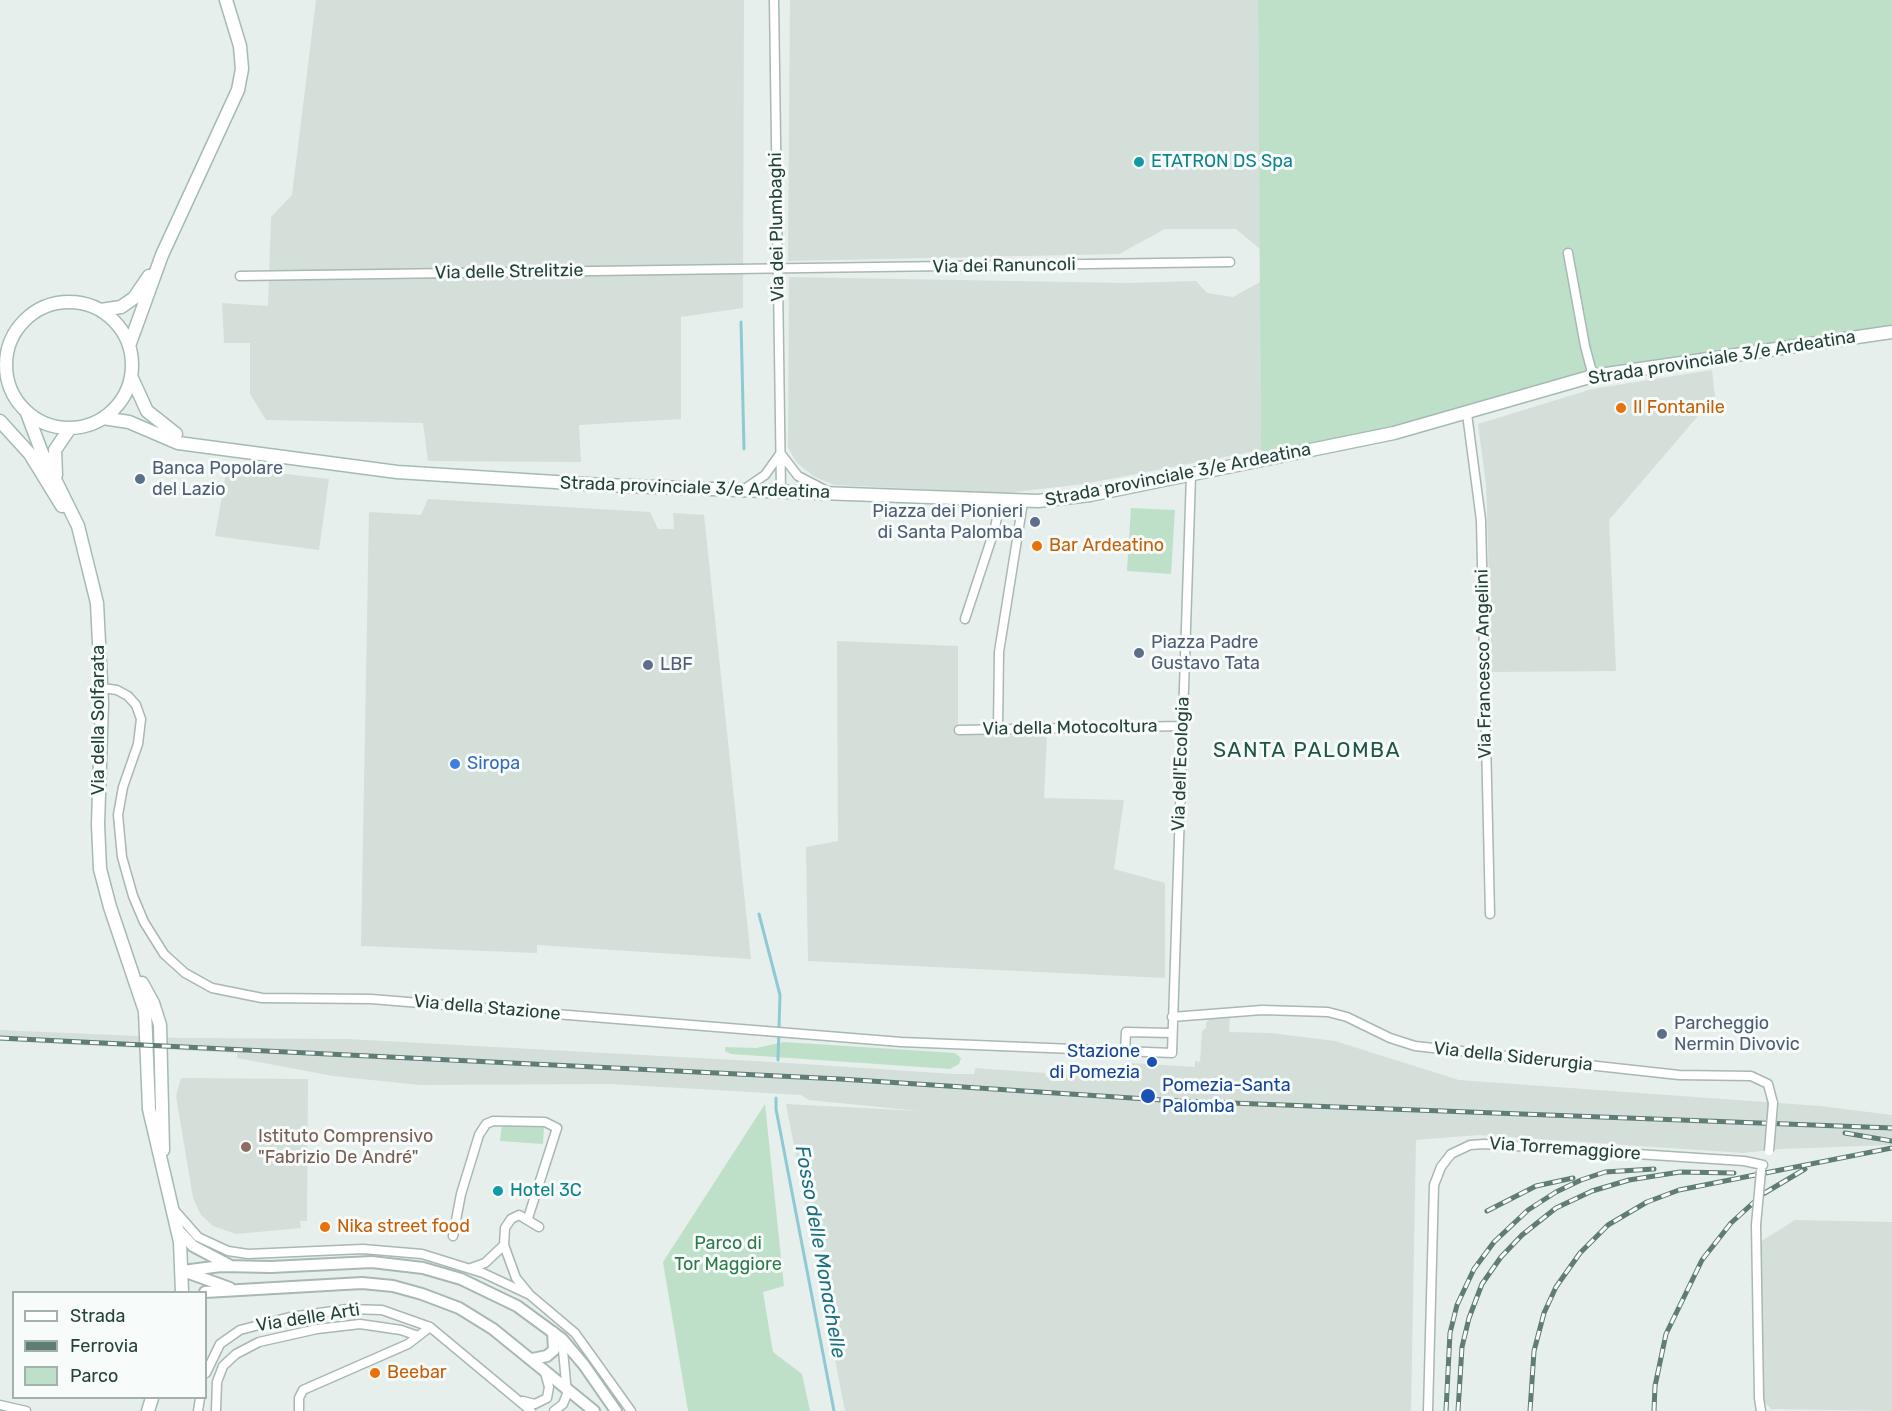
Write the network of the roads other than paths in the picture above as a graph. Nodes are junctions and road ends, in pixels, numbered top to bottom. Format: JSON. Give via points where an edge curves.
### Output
{"nodes":[{"id":1,"x":226,"y":0,"type":"edge"},
{"id":2,"x":774,"y":0,"type":"edge"},
{"id":3,"x":1568,"y":253,"type":"dead end"},
{"id":4,"x":162,"y":255,"type":"junction"},
{"id":5,"x":1230,"y":262,"type":"dead end"},
{"id":6,"x":778,"y":269,"type":"junction"},
{"id":7,"x":240,"y":276,"type":"dead end"},
{"id":8,"x":101,"y":310,"type":"junction"},
{"id":9,"x":1892,"y":332,"type":"edge"},
{"id":10,"x":129,"y":346,"type":"junction"},
{"id":11,"x":4,"y":358,"type":"edge"},
{"id":12,"x":131,"y":376,"type":"junction"},
{"id":13,"x":1593,"y":376,"type":"junction"},
{"id":14,"x":0,"y":388,"type":"edge"},
{"id":15,"x":13,"y":394,"type":"junction"},
{"id":16,"x":27,"y":413,"type":"junction"},
{"id":17,"x":1467,"y":414,"type":"junction"},
{"id":18,"x":103,"y":418,"type":"junction"},
{"id":19,"x":0,"y":421,"type":"edge"},
{"id":20,"x":70,"y":428,"type":"junction"},
{"id":21,"x":201,"y":447,"type":"junction"},
{"id":22,"x":780,"y":453,"type":"junction"},
{"id":23,"x":1191,"y":475,"type":"junction"},
{"id":24,"x":56,"y":479,"type":"junction"},
{"id":25,"x":742,"y":490,"type":"junction"},
{"id":26,"x":781,"y":491,"type":"junction"},
{"id":27,"x":837,"y":494,"type":"junction"},
{"id":28,"x":1000,"y":501,"type":"junction"},
{"id":29,"x":1023,"y":502,"type":"junction"},
{"id":30,"x":78,"y":526,"type":"junction"},
{"id":31,"x":965,"y":619,"type":"dead end"},
{"id":32,"x":102,"y":688,"type":"junction"},
{"id":33,"x":1182,"y":726,"type":"junction"},
{"id":34,"x":998,"y":729,"type":"junction"},
{"id":35,"x":958,"y":730,"type":"dead end"},
{"id":36,"x":1490,"y":914,"type":"dead end"},
{"id":37,"x":1173,"y":1017,"type":"junction"},
{"id":38,"x":1172,"y":1033,"type":"junction"},
{"id":39,"x":1125,"y":1052,"type":"junction"},
{"id":40,"x":1762,"y":1168,"type":"junction"},
{"id":41,"x":172,"y":1206,"type":"junction"},
{"id":42,"x":528,"y":1218,"type":"junction"},
{"id":43,"x":539,"y":1227,"type":"dead end"},
{"id":44,"x":178,"y":1229,"type":"junction"},
{"id":45,"x":453,"y":1236,"type":"dead end"},
{"id":46,"x":504,"y":1245,"type":"junction"},
{"id":47,"x":397,"y":1250,"type":"junction"},
{"id":48,"x":283,"y":1252,"type":"junction"},
{"id":49,"x":395,"y":1264,"type":"junction"},
{"id":50,"x":285,"y":1266,"type":"junction"},
{"id":51,"x":232,"y":1267,"type":"junction"},
{"id":52,"x":470,"y":1268,"type":"junction"},
{"id":53,"x":183,"y":1271,"type":"junction"},
{"id":54,"x":509,"y":1283,"type":"junction"},
{"id":55,"x":236,"y":1290,"type":"junction"},
{"id":56,"x":182,"y":1291,"type":"edge"},
{"id":57,"x":207,"y":1293,"type":"edge"},
{"id":58,"x":530,"y":1295,"type":"junction"},
{"id":59,"x":502,"y":1297,"type":"junction"},
{"id":60,"x":430,"y":1327,"type":"junction"},
{"id":61,"x":418,"y":1336,"type":"junction"},
{"id":62,"x":557,"y":1336,"type":"junction"},
{"id":63,"x":532,"y":1359,"type":"junction"},
{"id":64,"x":544,"y":1369,"type":"junction"},
{"id":65,"x":207,"y":1371,"type":"edge"},
{"id":66,"x":567,"y":1388,"type":"junction"},
{"id":67,"x":512,"y":1396,"type":"junction"},
{"id":68,"x":0,"y":1405,"type":"edge"},
{"id":69,"x":26,"y":1411,"type":"edge"},
{"id":70,"x":216,"y":1411,"type":"edge"},
{"id":71,"x":299,"y":1411,"type":"edge"},
{"id":72,"x":531,"y":1411,"type":"edge"},
{"id":73,"x":554,"y":1411,"type":"edge"},
{"id":74,"x":594,"y":1411,"type":"edge"},
{"id":75,"x":616,"y":1411,"type":"edge"},
{"id":76,"x":631,"y":1411,"type":"edge"},
{"id":77,"x":1428,"y":1411,"type":"edge"},
{"id":78,"x":1761,"y":1411,"type":"edge"}],
"edges":[{"from":1,"to":4,"type":"main road","via":[[240,46],[242,69],[238,90]]},
{"from":2,"to":6,"type":"street","name":"Via dei Plumbaghi"},
{"from":3,"to":13,"type":"street"},
{"from":4,"to":8,"type":"main road","via":[[134,298],[121,307]]},
{"from":4,"to":10,"type":"main road"},
{"from":5,"to":6,"type":"street","name":"Via dei Ranuncoli"},
{"from":6,"to":7,"type":"street","name":"Via delle Strelitzie"},
{"from":6,"to":22,"type":"street","name":"Via dei Plumbaghi"},
{"from":8,"to":10,"type":"main road","via":[[118,326]]},
{"from":8,"to":11,"type":"main road","via":[[68,302],[36,312],[18,330]]},
{"from":9,"to":13,"type":"main road","name":"Strada provinciale 3/e Ardeatina"},
{"from":10,"to":12,"type":"main road"},
{"from":11,"to":15,"type":"main road"},
{"from":12,"to":18,"type":"main road","via":[[122,400]]},
{"from":12,"to":21,"type":"main road","via":[[151,416]]},
{"from":13,"to":17,"type":"main road","name":"Strada provinciale 3/e Ardeatina"},
{"from":14,"to":15,"type":"main road"},
{"from":15,"to":16,"type":"main road"},
{"from":16,"to":20,"type":"main road","via":[[40,422]]},
{"from":16,"to":24,"type":"main road","name":"Via della Solfarata"},
{"from":17,"to":23,"type":"main road","name":"Strada provinciale 3/e Ardeatina"},
{"from":17,"to":36,"type":"street","name":"Via Francesco Angelini","via":[[1481,520]]},
{"from":18,"to":20,"type":"main road"},
{"from":18,"to":21,"type":"main road","name":"Strada provinciale 3/e Ardeatina"},
{"from":19,"to":30,"type":"main road","via":[[30,454]]},
{"from":20,"to":24,"type":"main road","name":"Via della Solfarata","via":[[55,450]]},
{"from":21,"to":25,"type":"main road","name":"Strada provinciale 3/e Ardeatina","via":[[469,478]]},
{"from":22,"to":25,"type":"street","via":[[765,475]]},
{"from":22,"to":26,"type":"street","name":"Via dei Plumbaghi"},
{"from":22,"to":27,"type":"street","via":[[798,476]]},
{"from":23,"to":29,"type":"main road","name":"Strada provinciale 3/e Ardeatina","via":[[1090,495]]},
{"from":23,"to":33,"type":"street","name":"Via dell'Ecologia"},
{"from":24,"to":30,"type":"main road","name":"Via della Solfarata"},
{"from":25,"to":26,"type":"main road","name":"Strada provinciale 3/e Ardeatina"},
{"from":26,"to":27,"type":"main road","name":"Strada provinciale 3/e Ardeatina"},
{"from":27,"to":28,"type":"main road","name":"Strada provinciale 3/e Ardeatina"},
{"from":28,"to":29,"type":"main road","name":"Strada provinciale 3/e Ardeatina"},
{"from":28,"to":31,"type":"street"},
{"from":29,"to":34,"type":"street","via":[[999,652]]},
{"from":30,"to":32,"type":"main road","name":"Via della Solfarata","via":[[97,603]]},
{"from":32,"to":39,"type":"street","name":"Via della Stazione","via":[[126,694],[136,705],[141,720],[119,810],[120,843],[133,896],[162,952],[203,984],[225,992],[262,998],[371,999],[901,1042]]},
{"from":32,"to":41,"type":"main road","name":"Via della Solfarata","via":[[100,864],[110,907],[131,964],[152,999],[160,1023],[164,1167]]},
{"from":33,"to":34,"type":"street","name":"Via della Motocoltura"},
{"from":33,"to":37,"type":"street","name":"Via dell'Ecologia"},
{"from":34,"to":35,"type":"street","name":"Via della Motocoltura"},
{"from":37,"to":38,"type":"street"},
{"from":37,"to":40,"type":"street","name":"Via della Siderurgia","bridge":true,"via":[[1262,1010],[1328,1012],[1415,1046],[1679,1075],[1755,1077],[1768,1084],[1773,1103],[1769,1151]]},
{"from":38,"to":39,"type":"street","via":[[1126,1032]]},
{"from":38,"to":39,"type":"street","name":"Via della Stazione","via":[[1172,1053]]},
{"from":40,"to":77,"type":"street","name":"Via Torremaggiore","via":[[1744,1161],[1484,1144],[1470,1145],[1451,1154],[1440,1167],[1434,1185]]},
{"from":40,"to":78,"type":"street","name":"Via della Siderurgia","bridge":true,"via":[[1756,1225]]},
{"from":41,"to":44,"type":"main road","name":"Via della Solfarata"},
{"from":41,"to":48,"type":"street","via":[[198,1237],[218,1247],[243,1254]]},
{"from":42,"to":43,"type":"street"},
{"from":42,"to":45,"type":"street","via":[[557,1128],[545,1122],[494,1120],[479,1135]]},
{"from":42,"to":46,"type":"street","via":[[516,1216],[508,1221],[503,1232]]},
{"from":44,"to":51,"type":"street","via":[[192,1246]]},
{"from":44,"to":53,"type":"main road","name":"Via della Solfarata"},
{"from":46,"to":52,"type":"street","via":[[486,1263]]},
{"from":46,"to":58,"type":"street","via":[[516,1278]]},
{"from":47,"to":48,"type":"street"},
{"from":47,"to":49,"type":"street"},
{"from":47,"to":52,"type":"street"},
{"from":48,"to":50,"type":"street"},
{"from":49,"to":50,"type":"street"},
{"from":49,"to":59,"type":"street","via":[[461,1279]]},
{"from":50,"to":51,"type":"street"},
{"from":51,"to":53,"type":"street"},
{"from":52,"to":54,"type":"street"},
{"from":53,"to":55,"type":"street"},
{"from":53,"to":56,"type":"main road","name":"Via della Solfarata"},
{"from":54,"to":58,"type":"street"},
{"from":54,"to":59,"type":"street"},
{"from":55,"to":57,"type":"street"},
{"from":55,"to":63,"type":"street","via":[[353,1283],[393,1286],[459,1308]]},
{"from":58,"to":76,"type":"street","via":[[575,1333]]},
{"from":59,"to":62,"type":"street"},
{"from":60,"to":61,"type":"street"},
{"from":60,"to":65,"type":"street","name":"Via delle Arti","via":[[367,1308],[290,1317],[234,1332],[217,1349]]},
{"from":60,"to":67,"type":"street","name":"Via delle Arti"},
{"from":61,"to":70,"type":"street","via":[[360,1324],[259,1342],[223,1366],[218,1378]]},
{"from":61,"to":71,"type":"street","via":[[408,1344],[303,1389],[298,1398]]},
{"from":62,"to":63,"type":"street","via":[[554,1350]]},
{"from":62,"to":66,"type":"street"},
{"from":62,"to":75,"type":"street","via":[[584,1365]]},
{"from":63,"to":64,"type":"street"},
{"from":64,"to":66,"type":"street"},
{"from":64,"to":67,"type":"street","via":[[549,1387],[544,1401],[531,1404]]},
{"from":66,"to":73,"type":"street","via":[[566,1399]]},
{"from":66,"to":74,"type":"street"},
{"from":67,"to":72,"type":"street","name":"Via delle Arti"},
{"from":68,"to":69,"type":"street"}]}
